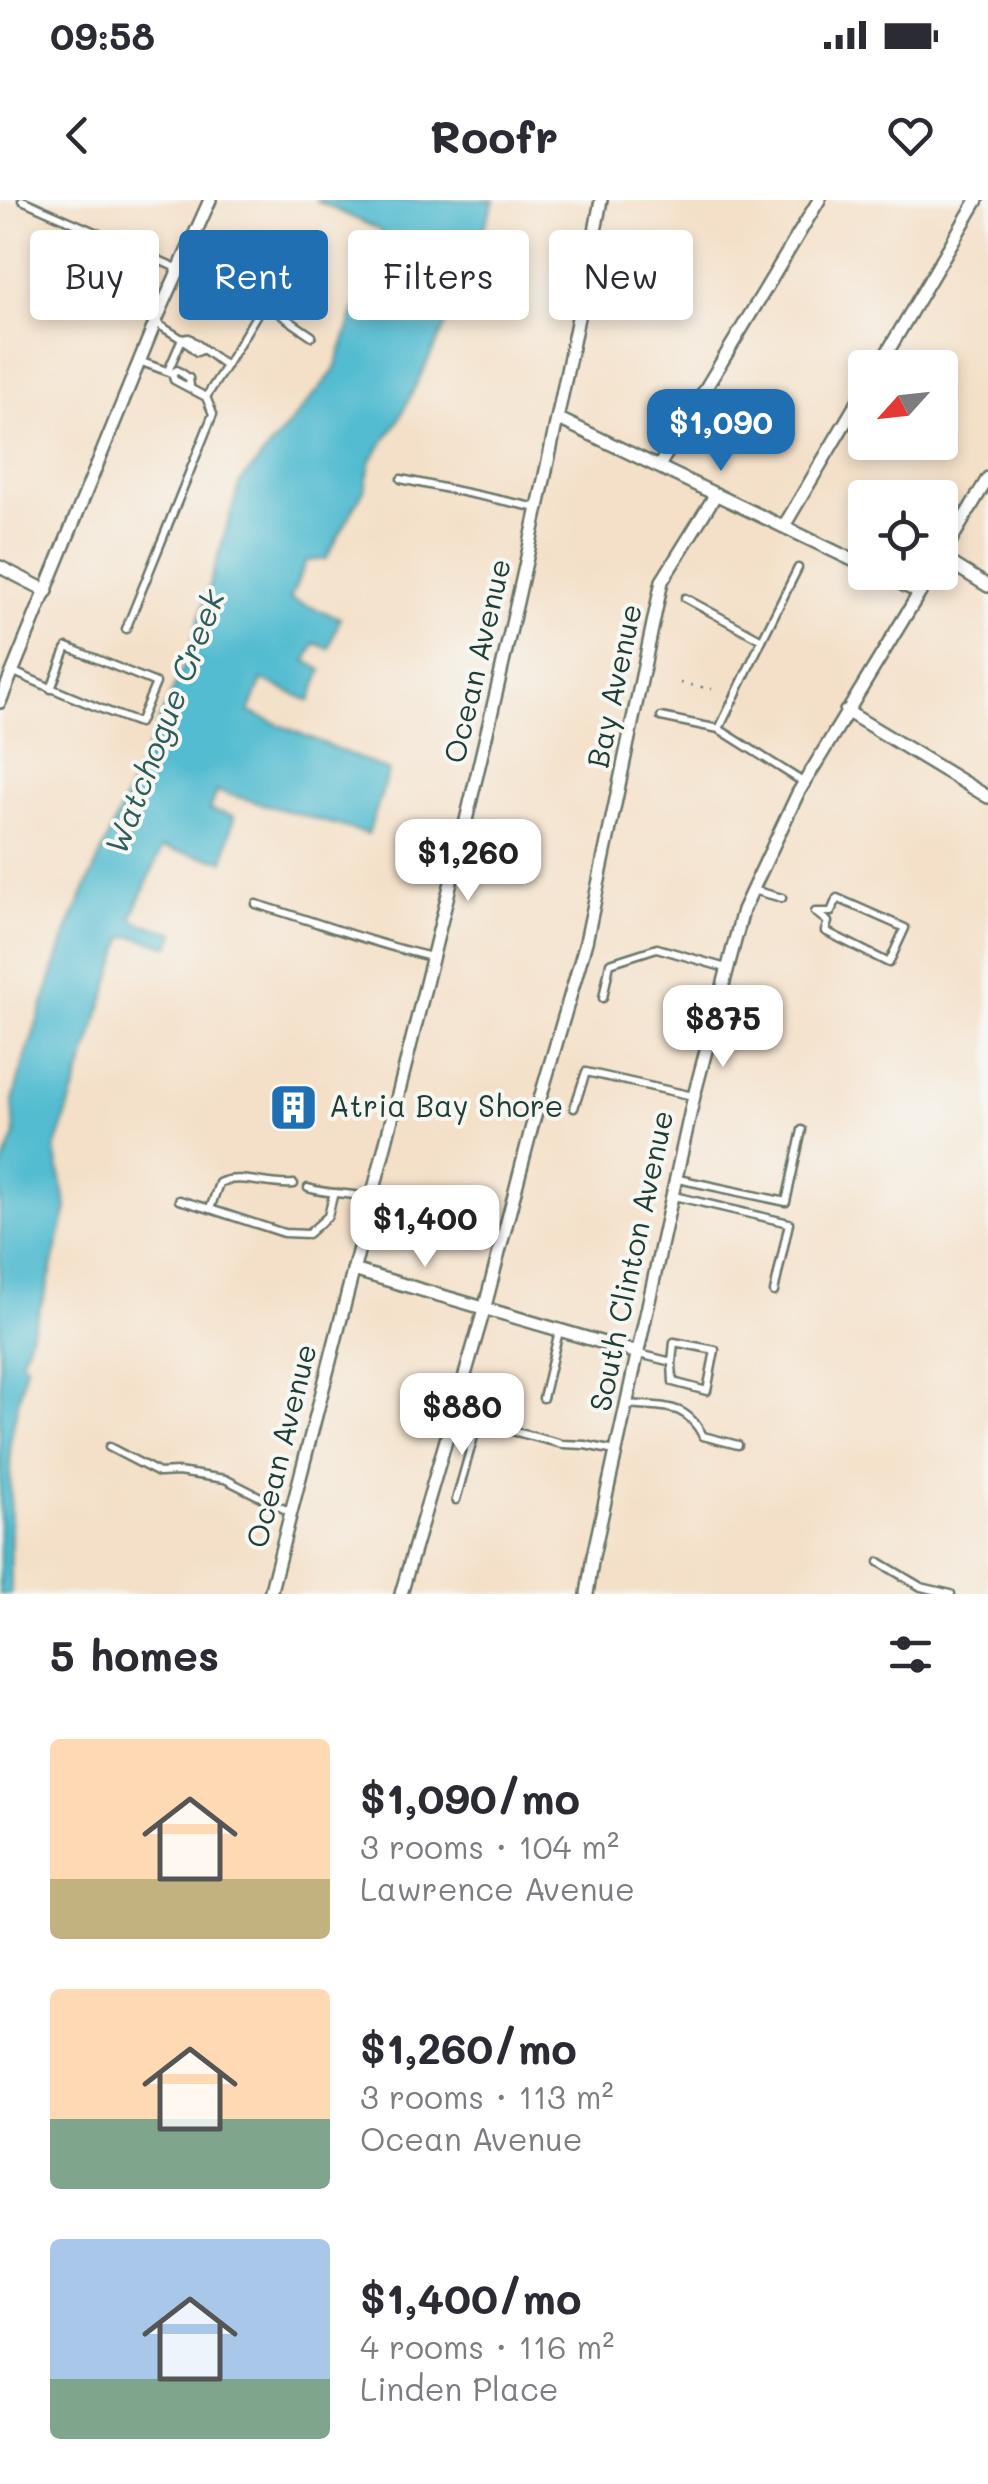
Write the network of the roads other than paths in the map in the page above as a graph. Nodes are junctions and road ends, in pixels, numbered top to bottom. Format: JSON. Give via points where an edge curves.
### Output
{"nodes":[{"id":1,"x":22,"y":200,"type":"edge"},
{"id":2,"x":210,"y":200,"type":"edge"},
{"id":3,"x":601,"y":200,"type":"edge"},
{"id":4,"x":819,"y":200,"type":"edge"},
{"id":5,"x":977,"y":200,"type":"edge"},
{"id":6,"x":196,"y":230,"type":"edge"},
{"id":7,"x":179,"y":269,"type":"joint"},
{"id":8,"x":253,"y":320,"type":"edge"},
{"id":9,"x":289,"y":320,"type":"edge"},
{"id":10,"x":155,"y":322,"type":"junction"},
{"id":11,"x":312,"y":336,"type":"dead end"},
{"id":12,"x":183,"y":340,"type":"junction"},
{"id":13,"x":889,"y":350,"type":"edge"},
{"id":14,"x":139,"y":360,"type":"junction"},
{"id":15,"x":226,"y":366,"type":"junction"},
{"id":16,"x":170,"y":372,"type":"junction"},
{"id":17,"x":206,"y":397,"type":"junction"},
{"id":18,"x":848,"y":418,"type":"edge"},
{"id":19,"x":560,"y":419,"type":"junction"},
{"id":20,"x":660,"y":466,"type":"junction"},
{"id":21,"x":988,"y":478,"type":"edge"},
{"id":22,"x":401,"y":480,"type":"dead end"},
{"id":23,"x":716,"y":494,"type":"junction"},
{"id":24,"x":539,"y":508,"type":"junction"},
{"id":25,"x":784,"y":526,"type":"junction"},
{"id":26,"x":958,"y":529,"type":"edge"},
{"id":27,"x":848,"y":558,"type":"edge"},
{"id":28,"x":0,"y":567,"type":"edge"},
{"id":29,"x":798,"y":568,"type":"dead end"},
{"id":30,"x":958,"y":568,"type":"edge"},
{"id":31,"x":988,"y":586,"type":"edge"},
{"id":32,"x":47,"y":590,"type":"junction"},
{"id":33,"x":914,"y":590,"type":"edge"},
{"id":34,"x":922,"y":590,"type":"edge"},
{"id":35,"x":920,"y":593,"type":"junction"},
{"id":36,"x":685,"y":598,"type":"dead end"},
{"id":37,"x":126,"y":629,"type":"dead end"},
{"id":38,"x":762,"y":640,"type":"junction"},
{"id":39,"x":13,"y":672,"type":"junction"},
{"id":40,"x":51,"y":689,"type":"junction"},
{"id":41,"x":0,"y":702,"type":"edge"},
{"id":42,"x":846,"y":711,"type":"junction"},
{"id":43,"x":661,"y":716,"type":"dead end"},
{"id":44,"x":718,"y":729,"type":"junction"},
{"id":45,"x":804,"y":783,"type":"junction"},
{"id":46,"x":988,"y":797,"type":"edge"},
{"id":47,"x":752,"y":890,"type":"junction"},
{"id":48,"x":782,"y":898,"type":"dead end"},
{"id":49,"x":256,"y":904,"type":"dead end"},
{"id":50,"x":815,"y":912,"type":"joint"},
{"id":51,"x":433,"y":958,"type":"junction"},
{"id":52,"x":727,"y":968,"type":"junction"},
{"id":53,"x":602,"y":998,"type":"dead end"},
{"id":54,"x":694,"y":1096,"type":"junction"},
{"id":55,"x":574,"y":1108,"type":"dead end"},
{"id":56,"x":802,"y":1130,"type":"dead end"},
{"id":57,"x":676,"y":1178,"type":"junction"},
{"id":58,"x":294,"y":1184,"type":"dead end"},
{"id":59,"x":308,"y":1188,"type":"dead end"},
{"id":60,"x":332,"y":1196,"type":"junction"},
{"id":61,"x":672,"y":1196,"type":"junction"},
{"id":62,"x":371,"y":1198,"type":"junction"},
{"id":63,"x":178,"y":1200,"type":"dead end"},
{"id":64,"x":210,"y":1208,"type":"junction"},
{"id":65,"x":353,"y":1270,"type":"junction"},
{"id":66,"x":774,"y":1292,"type":"dead end"},
{"id":67,"x":484,"y":1310,"type":"junction"},
{"id":68,"x":559,"y":1331,"type":"junction"},
{"id":69,"x":638,"y":1353,"type":"junction"},
{"id":70,"x":672,"y":1362,"type":"junction"},
{"id":71,"x":543,"y":1398,"type":"dead end"},
{"id":72,"x":626,"y":1404,"type":"junction"},
{"id":73,"x":738,"y":1445,"type":"dead end"},
{"id":74,"x":109,"y":1447,"type":"dead end"},
{"id":75,"x":616,"y":1452,"type":"junction"},
{"id":76,"x":456,"y":1500,"type":"dead end"},
{"id":77,"x":291,"y":1512,"type":"junction"},
{"id":78,"x":879,"y":1562,"type":"dead end"},
{"id":79,"x":270,"y":1594,"type":"edge"},
{"id":80,"x":401,"y":1594,"type":"edge"},
{"id":81,"x":588,"y":1594,"type":"edge"},
{"id":82,"x":950,"y":1594,"type":"edge"}],
"edges":[{"from":1,"to":7,"type":"lane"},
{"from":2,"to":6,"type":"street"},
{"from":3,"to":19,"type":"street","name":"Ocean Avenue"},
{"from":4,"to":20,"type":"street"},
{"from":5,"to":13,"type":"street"},
{"from":7,"to":10,"type":"street"},
{"from":8,"to":15,"type":"lane"},
{"from":9,"to":11,"type":"lane"},
{"from":10,"to":12,"type":"lane"},
{"from":10,"to":14,"type":"street"},
{"from":12,"to":15,"type":"lane","via":[[201,345]]},
{"from":12,"to":16,"type":"lane"},
{"from":14,"to":16,"type":"lane"},
{"from":14,"to":32,"type":"street"},
{"from":15,"to":17,"type":"lane"},
{"from":16,"to":17,"type":"lane","via":[[178,370]]},
{"from":17,"to":37,"type":"lane","via":[[212,414]]},
{"from":18,"to":25,"type":"street"},
{"from":19,"to":20,"type":"street"},
{"from":19,"to":24,"type":"street","name":"Ocean Avenue"},
{"from":20,"to":23,"type":"street"},
{"from":21,"to":26,"type":"street"},
{"from":22,"to":24,"type":"lane"},
{"from":23,"to":25,"type":"street"},
{"from":23,"to":67,"type":"street","name":"Bay Avenue","via":[[662,581],[586,942]]},
{"from":24,"to":51,"type":"street","name":"Ocean Avenue"},
{"from":25,"to":27,"type":"street"},
{"from":28,"to":32,"type":"street"},
{"from":29,"to":38,"type":"lane"},
{"from":30,"to":31,"type":"street"},
{"from":32,"to":39,"type":"street"},
{"from":33,"to":35,"type":"street"},
{"from":34,"to":35,"type":"street","name":"South Clinton Avenue"},
{"from":35,"to":42,"type":"street","name":"South Clinton Avenue"},
{"from":36,"to":38,"type":"lane"},
{"from":38,"to":44,"type":"lane"},
{"from":39,"to":40,"type":"lane"},
{"from":39,"to":41,"type":"street"},
{"from":40,"to":40,"type":"lane","via":[[139,724],[156,682],[67,648]]},
{"from":42,"to":45,"type":"street","name":"South Clinton Avenue"},
{"from":42,"to":46,"type":"street"},
{"from":43,"to":44,"type":"lane"},
{"from":44,"to":45,"type":"lane"},
{"from":45,"to":47,"type":"street","name":"South Clinton Avenue"},
{"from":47,"to":48,"type":"lane"},
{"from":47,"to":52,"type":"street","name":"South Clinton Avenue"},
{"from":49,"to":51,"type":"lane"},
{"from":50,"to":50,"type":"lane","via":[[828,922],[825,931],[889,963],[905,928],[837,898],[830,912]]},
{"from":51,"to":62,"type":"street","name":"Ocean Avenue"},
{"from":52,"to":53,"type":"lane","via":[[657,948],[610,963]]},
{"from":52,"to":54,"type":"street","name":"South Clinton Avenue"},
{"from":54,"to":55,"type":"lane","via":[[586,1072]]},
{"from":54,"to":57,"type":"street","name":"South Clinton Avenue"},
{"from":56,"to":57,"type":"lane","via":[[786,1202]]},
{"from":57,"to":61,"type":"street","name":"South Clinton Avenue"},
{"from":58,"to":64,"type":"lane","via":[[229,1178],[219,1184]]},
{"from":59,"to":60,"type":"lane"},
{"from":60,"to":62,"type":"lane","via":[[346,1191]]},
{"from":60,"to":64,"type":"lane","via":[[328,1216],[308,1234],[284,1233]]},
{"from":61,"to":66,"type":"lane","via":[[789,1223]]},
{"from":61,"to":69,"type":"street","name":"South Clinton Avenue"},
{"from":62,"to":65,"type":"street","name":"Ocean Avenue"},
{"from":63,"to":64,"type":"lane"},
{"from":65,"to":67,"type":"street"},
{"from":65,"to":77,"type":"street","name":"Ocean Avenue"},
{"from":67,"to":68,"type":"street"},
{"from":67,"to":80,"type":"street","name":"Bay Avenue"},
{"from":68,"to":69,"type":"street"},
{"from":68,"to":71,"type":"lane"},
{"from":69,"to":70,"type":"lane"},
{"from":69,"to":72,"type":"street","name":"South Clinton Avenue"},
{"from":70,"to":70,"type":"lane","via":[[674,1342],[715,1350],[706,1391],[673,1382]]},
{"from":72,"to":73,"type":"lane","via":[[681,1410],[702,1436]]},
{"from":72,"to":75,"type":"street","name":"South Clinton Avenue"},
{"from":74,"to":77,"type":"lane","via":[[158,1473],[225,1479]]},
{"from":75,"to":76,"type":"lane","via":[[478,1422]]},
{"from":75,"to":81,"type":"street","name":"South Clinton Avenue"},
{"from":77,"to":79,"type":"street","name":"Ocean Avenue"},
{"from":78,"to":82,"type":"lane","via":[[921,1587]]}]}
